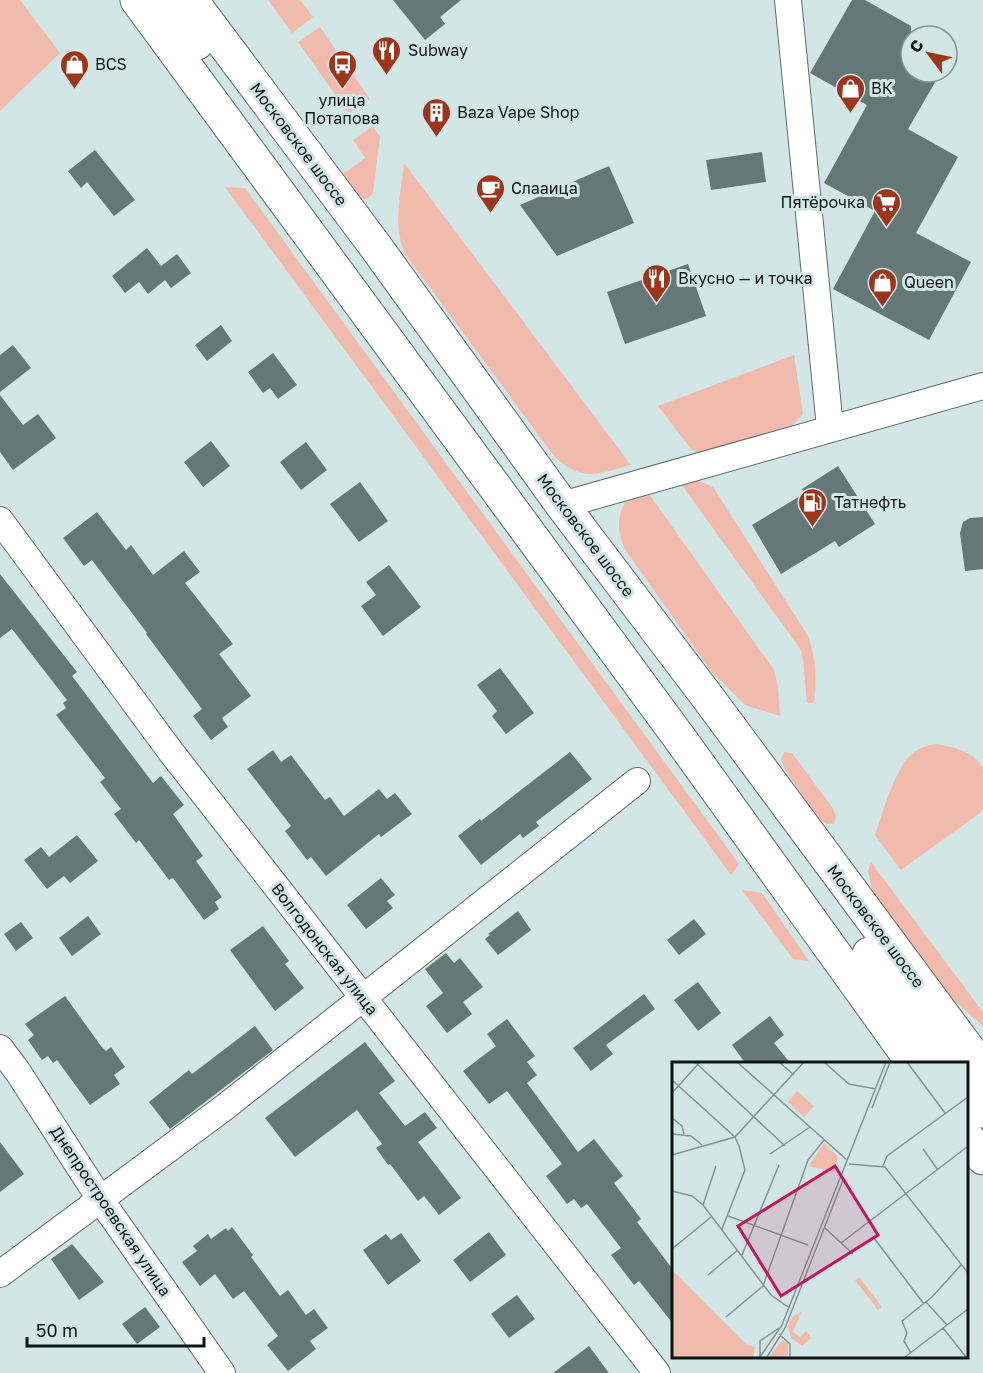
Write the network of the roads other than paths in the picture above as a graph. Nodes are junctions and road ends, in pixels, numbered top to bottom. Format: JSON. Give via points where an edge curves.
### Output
{"nodes":[{"id":1,"x":137,"y":0,"type":"edge"},
{"id":2,"x":164,"y":0,"type":"edge"},
{"id":3,"x":191,"y":0,"type":"edge"},
{"id":4,"x":788,"y":0,"type":"edge"},
{"id":5,"x":983,"y":386,"type":"edge"},
{"id":6,"x":830,"y":428,"type":"junction"},
{"id":7,"x":562,"y":505,"type":"junction"},
{"id":8,"x":0,"y":520,"type":"edge"},
{"id":9,"x":637,"y":781,"type":"dead end"},
{"id":10,"x":363,"y":999,"type":"junction"},
{"id":11,"x":0,"y":1048,"type":"edge"},
{"id":12,"x":914,"y":1062,"type":"edge"},
{"id":13,"x":948,"y":1062,"type":"edge"},
{"id":14,"x":983,"y":1069,"type":"edge"},
{"id":15,"x":968,"y":1091,"type":"edge"},
{"id":16,"x":983,"y":1111,"type":"edge"},
{"id":17,"x":968,"y":1139,"type":"edge"},
{"id":18,"x":983,"y":1158,"type":"edge"},
{"id":19,"x":100,"y":1199,"type":"junction"},
{"id":20,"x":0,"y":1274,"type":"edge"},
{"id":21,"x":222,"y":1373,"type":"edge"},
{"id":22,"x":657,"y":1373,"type":"edge"}],
"edges":[{"from":1,"to":12,"type":"main road"},
{"from":2,"to":13,"type":"main road","name":"Московское шоссе"},
{"from":3,"to":7,"type":"main road","name":"Московское шоссе"},
{"from":4,"to":6,"type":"street"},
{"from":5,"to":6,"type":"street"},
{"from":6,"to":7,"type":"street"},
{"from":7,"to":14,"type":"main road","name":"Московское шоссе"},
{"from":8,"to":10,"type":"street","name":"Волгодонская улица","via":[[171,752]]},
{"from":9,"to":10,"type":"street"},
{"from":10,"to":19,"type":"street"},
{"from":10,"to":22,"type":"street","name":"Волгодонская улица"},
{"from":11,"to":19,"type":"street","name":"Днепростроевская улица"},
{"from":15,"to":16,"type":"main road"},
{"from":17,"to":18,"type":"main road"},
{"from":19,"to":20,"type":"street"},
{"from":19,"to":21,"type":"street","name":"Днепростроевская улица"}]}
